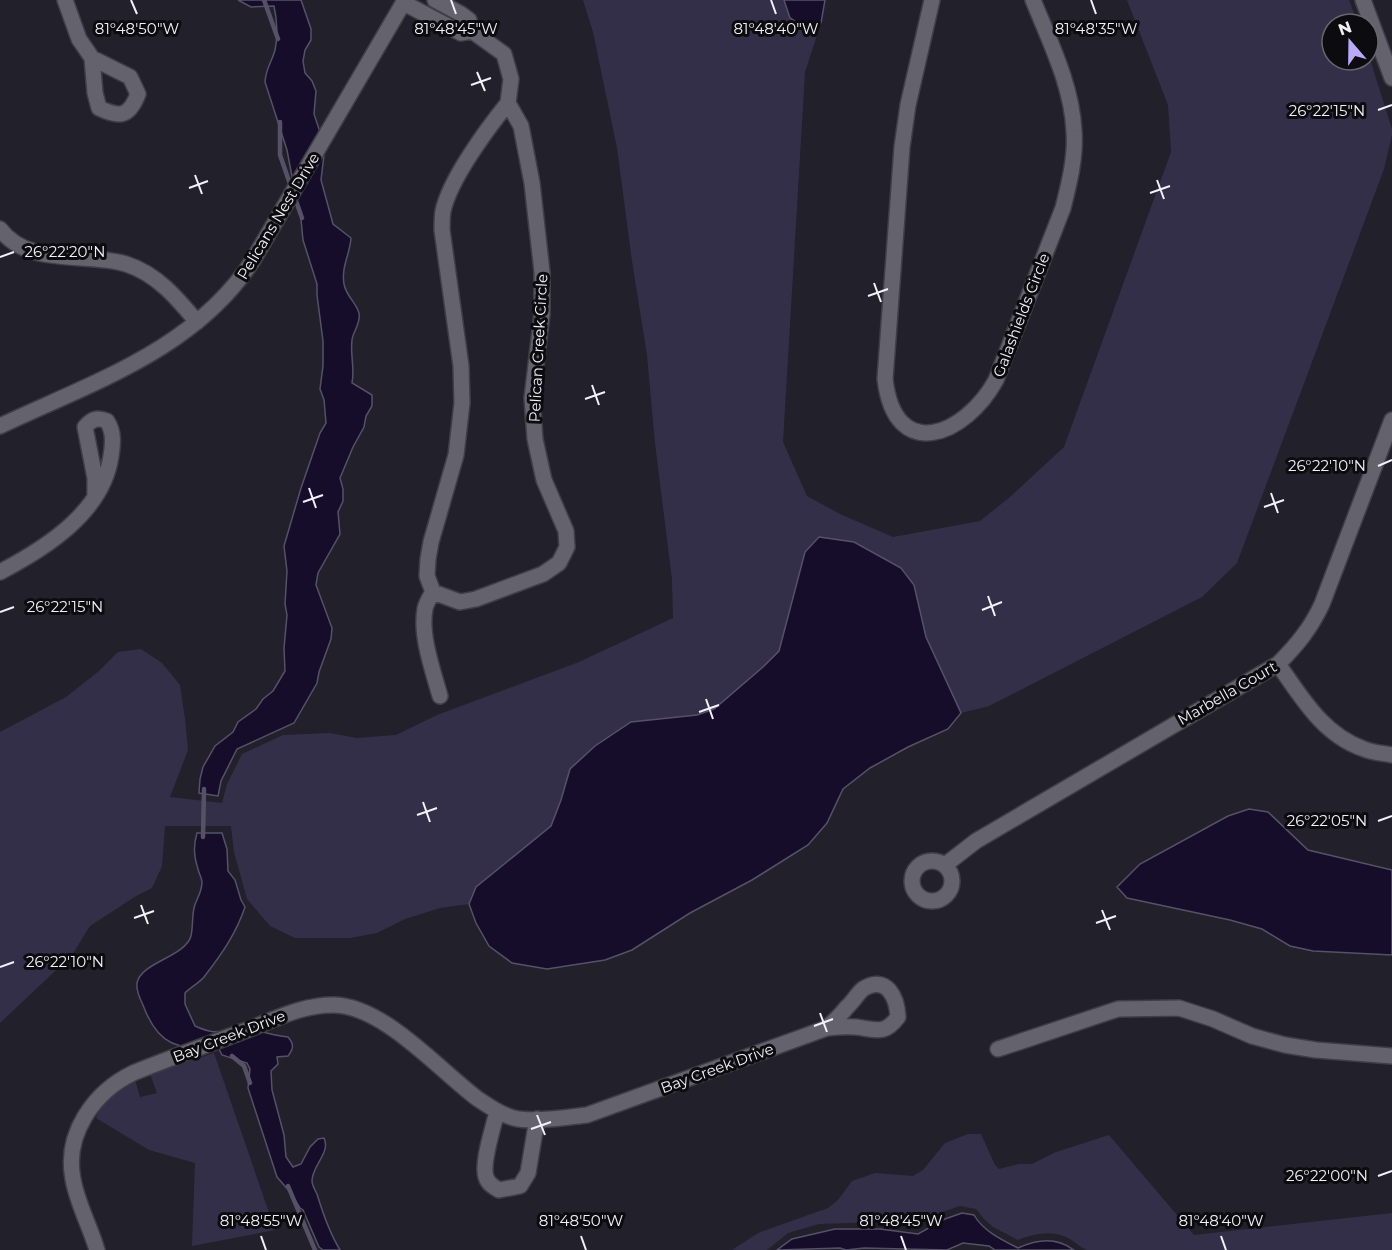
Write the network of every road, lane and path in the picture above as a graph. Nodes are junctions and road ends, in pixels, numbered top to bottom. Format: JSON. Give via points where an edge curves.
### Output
{"nodes":[{"id":1,"x":65,"y":0,"type":"edge"},
{"id":2,"x":435,"y":0,"type":"edge"},
{"id":3,"x":932,"y":0,"type":"edge"},
{"id":4,"x":1033,"y":0,"type":"edge"},
{"id":5,"x":1363,"y":0,"type":"edge"},
{"id":6,"x":404,"y":1,"type":"edge"},
{"id":7,"x":472,"y":31,"type":"junction"},
{"id":8,"x":92,"y":58,"type":"dead end"},
{"id":9,"x":1392,"y":78,"type":"edge"},
{"id":10,"x":508,"y":103,"type":"junction"},
{"id":11,"x":0,"y":229,"type":"edge"},
{"id":12,"x":197,"y":322,"type":"junction"},
{"id":13,"x":1392,"y":420,"type":"edge"},
{"id":14,"x":0,"y":426,"type":"edge"},
{"id":15,"x":95,"y":497,"type":"dead end"},
{"id":16,"x":0,"y":572,"type":"edge"},
{"id":17,"x":433,"y":592,"type":"junction"},
{"id":18,"x":1278,"y":664,"type":"junction"},
{"id":19,"x":440,"y":696,"type":"dead end"},
{"id":20,"x":1392,"y":755,"type":"edge"},
{"id":21,"x":945,"y":865,"type":"dead end"},
{"id":22,"x":827,"y":1028,"type":"dead end"},
{"id":23,"x":998,"y":1049,"type":"dead end"},
{"id":24,"x":1392,"y":1056,"type":"edge"},
{"id":25,"x":497,"y":1111,"type":"junction"},
{"id":26,"x":537,"y":1119,"type":"junction"},
{"id":27,"x":97,"y":1250,"type":"edge"}],
"edges":[{"from":1,"to":8,"type":"street","via":[[79,39]]},
{"from":2,"to":7,"type":"street","via":[[469,20]]},
{"from":3,"to":4,"type":"street","name":"Galashields Circle","via":[[902,147],[885,379],[892,411],[902,424],[916,432],[948,428],[976,409],[988,395],[1063,208],[1075,132],[1058,60]]},
{"from":5,"to":9,"type":"street"},
{"from":6,"to":7,"type":"street","via":[[461,33]]},
{"from":6,"to":12,"type":"street","name":"Pelicans Nest Drive","via":[[263,244],[232,289]]},
{"from":7,"to":10,"type":"street","via":[[504,54],[511,79]]},
{"from":10,"to":17,"type":"street","via":[[464,167],[443,212],[462,403],[456,455],[428,559],[427,576]]},
{"from":10,"to":17,"type":"street","name":"Pelican Creek Circle","via":[[521,126],[542,272],[542,314],[532,398],[535,439],[544,480],[566,531],[567,547],[559,563],[543,574],[476,599],[460,602]]},
{"from":11,"to":12,"type":"street","via":[[32,251],[125,264],[152,276]]},
{"from":12,"to":14,"type":"street","name":"Pelicans Nest Drive","via":[[146,357]]},
{"from":13,"to":18,"type":"street","name":"Marbella Court","via":[[1314,621]]},
{"from":15,"to":16,"type":"street","via":[[52,540]]},
{"from":17,"to":19,"type":"street","via":[[425,606],[424,625]]},
{"from":18,"to":20,"type":"street","via":[[1306,705],[1332,732],[1365,750]]},
{"from":18,"to":21,"type":"street","name":"Marbella Court","via":[[976,841]]},
{"from":22,"to":26,"type":"street","name":"Bay Creek Drive","via":[[587,1115]]},
{"from":23,"to":24,"type":"street","via":[[1118,1009],[1179,1008],[1285,1045]]},
{"from":25,"to":26,"type":"street","name":"Bay Creek Drive","via":[[514,1119]]},
{"from":25,"to":26,"type":"street","via":[[485,1176],[500,1190],[520,1186],[528,1173]]},
{"from":25,"to":27,"type":"street","name":"Bay Creek Drive","via":[[378,1020],[336,1005],[304,1008],[130,1074],[99,1096],[80,1127],[72,1160],[73,1179]]}]}
